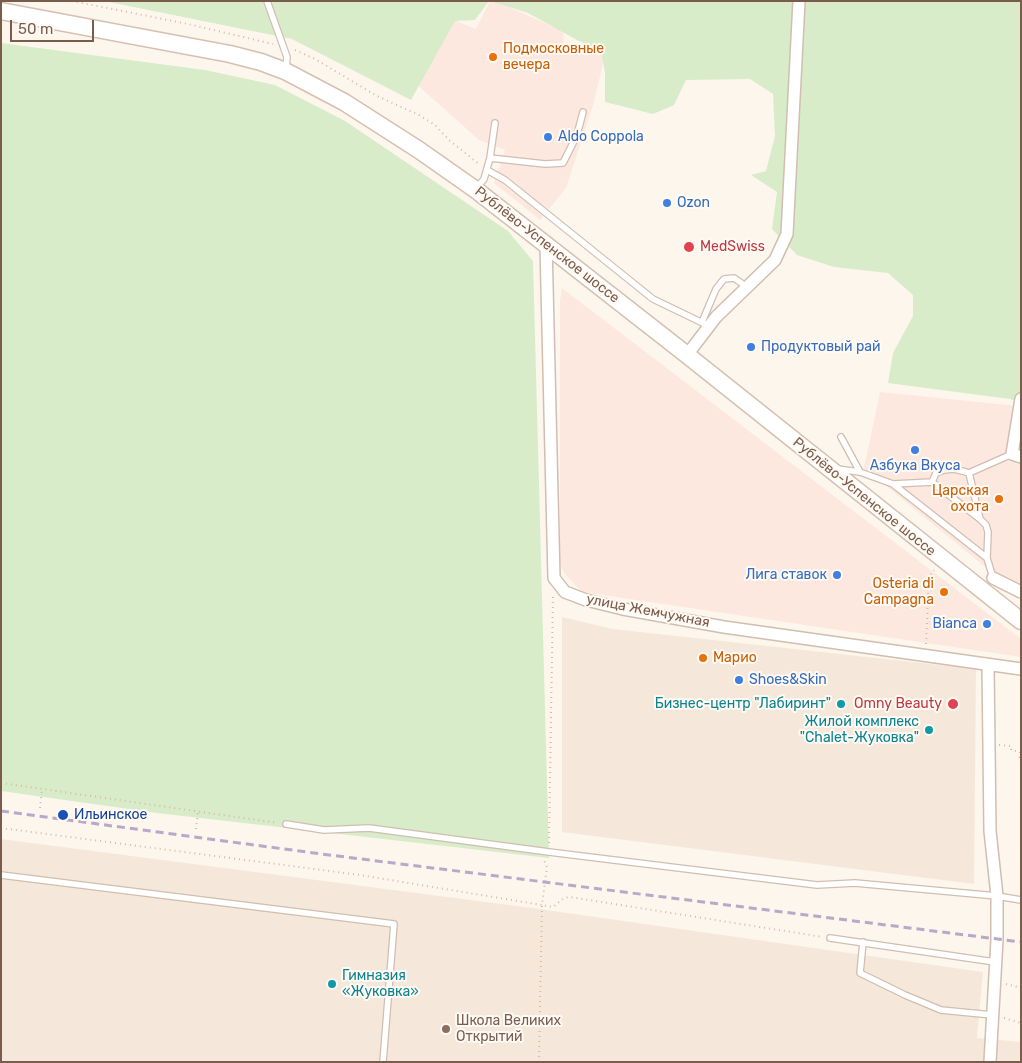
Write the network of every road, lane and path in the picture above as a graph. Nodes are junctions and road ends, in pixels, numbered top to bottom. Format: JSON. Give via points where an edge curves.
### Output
{"nodes":[{"id":1,"x":72,"y":1,"type":"edge"},
{"id":2,"x":267,"y":1,"type":"edge"},
{"id":3,"x":799,"y":1,"type":"edge"},
{"id":4,"x":1,"y":11,"type":"edge"},
{"id":5,"x":284,"y":46,"type":"junction"},
{"id":6,"x":286,"y":71,"type":"junction"},
{"id":7,"x":583,"y":112,"type":"dead end"},
{"id":8,"x":495,"y":123,"type":"dead end"},
{"id":9,"x":490,"y":158,"type":"junction"},
{"id":10,"x":486,"y":170,"type":"junction"},
{"id":11,"x":476,"y":190,"type":"junction"},
{"id":12,"x":546,"y":244,"type":"junction"},
{"id":13,"x":747,"y":287,"type":"junction"},
{"id":14,"x":706,"y":324,"type":"junction"},
{"id":15,"x":687,"y":355,"type":"junction"},
{"id":16,"x":1021,"y":399,"type":"edge"},
{"id":17,"x":842,"y":437,"type":"dead end"},
{"id":18,"x":1017,"y":456,"type":"edge"},
{"id":19,"x":828,"y":467,"type":"junction"},
{"id":20,"x":860,"y":472,"type":"junction"},
{"id":21,"x":969,"y":473,"type":"junction"},
{"id":22,"x":932,"y":482,"type":"junction"},
{"id":23,"x":893,"y":484,"type":"junction"},
{"id":24,"x":980,"y":519,"type":"junction"},
{"id":25,"x":987,"y":558,"type":"junction"},
{"id":26,"x":934,"y":570,"type":"dead end"},
{"id":27,"x":554,"y":578,"type":"junction"},
{"id":28,"x":993,"y":578,"type":"junction"},
{"id":29,"x":1021,"y":592,"type":"edge"},
{"id":30,"x":998,"y":604,"type":"junction"},
{"id":31,"x":1021,"y":621,"type":"edge"},
{"id":32,"x":925,"y":656,"type":"junction"},
{"id":33,"x":988,"y":664,"type":"junction"},
{"id":34,"x":1021,"y":669,"type":"edge"},
{"id":35,"x":989,"y":743,"type":"junction"},
{"id":36,"x":1021,"y":752,"type":"edge"},
{"id":37,"x":1021,"y":761,"type":"edge"},
{"id":38,"x":1,"y":783,"type":"edge"},
{"id":39,"x":42,"y":789,"type":"junction"},
{"id":40,"x":40,"y":808,"type":"dead end"},
{"id":41,"x":198,"y":812,"type":"junction"},
{"id":42,"x":286,"y":824,"type":"joint"},
{"id":43,"x":1,"y":828,"type":"edge"},
{"id":44,"x":196,"y":829,"type":"dead end"},
{"id":45,"x":541,"y":851,"type":"junction"},
{"id":46,"x":549,"y":852,"type":"junction"},
{"id":47,"x":1,"y":875,"type":"edge"},
{"id":48,"x":997,"y":896,"type":"junction"},
{"id":49,"x":1021,"y":900,"type":"edge"},
{"id":50,"x":542,"y":905,"type":"junction"},
{"id":51,"x":830,"y":938,"type":"joint"},
{"id":52,"x":863,"y":942,"type":"junction"},
{"id":53,"x":995,"y":962,"type":"junction"},
{"id":54,"x":994,"y":980,"type":"junction"},
{"id":55,"x":1021,"y":988,"type":"edge"},
{"id":56,"x":992,"y":1015,"type":"junction"},
{"id":57,"x":1021,"y":1023,"type":"edge"},
{"id":58,"x":383,"y":1062,"type":"edge"},
{"id":59,"x":539,"y":1062,"type":"edge"},
{"id":60,"x":990,"y":1062,"type":"edge"}],
"edges":[{"from":1,"to":5,"type":"path"},
{"from":2,"to":5,"type":"lane"},
{"from":3,"to":13,"type":"street","via":[[787,234],[775,260]]},
{"from":4,"to":6,"type":"main road","name":"Рублёво-Успенское шоссе","via":[[230,54]]},
{"from":5,"to":6,"type":"lane"},
{"from":5,"to":10,"type":"path","via":[[315,59],[377,96],[419,115]]},
{"from":6,"to":11,"type":"main road","name":"Рублёво-Успенское шоссе","via":[[344,102]]},
{"from":7,"to":9,"type":"lane","via":[[577,135],[563,163]]},
{"from":8,"to":9,"type":"lane"},
{"from":9,"to":10,"type":"lane"},
{"from":10,"to":11,"type":"lane"},
{"from":10,"to":14,"type":"lane","via":[[505,180],[653,299]]},
{"from":11,"to":12,"type":"main road","name":"Рублёво-Успенское шоссе"},
{"from":12,"to":15,"type":"main road","name":"Рублёво-Успенское шоссе"},
{"from":12,"to":27,"type":"street"},
{"from":13,"to":14,"type":"street"},
{"from":13,"to":14,"type":"lane","via":[[734,278],[724,279],[716,289]]},
{"from":14,"to":15,"type":"street"},
{"from":15,"to":19,"type":"main road","name":"Рублёво-Успенское шоссе"},
{"from":16,"to":18,"type":"street"},
{"from":17,"to":20,"type":"lane"},
{"from":18,"to":21,"type":"lane"},
{"from":19,"to":20,"type":"lane"},
{"from":19,"to":30,"type":"main road","name":"Рублёво-Успенское шоссе"},
{"from":20,"to":23,"type":"lane"},
{"from":21,"to":22,"type":"lane","via":[[954,468],[943,469],[936,473]]},
{"from":21,"to":24,"type":"lane"},
{"from":22,"to":23,"type":"lane"},
{"from":22,"to":24,"type":"lane"},
{"from":23,"to":25,"type":"lane"},
{"from":24,"to":25,"type":"lane","via":[[988,532]]},
{"from":25,"to":28,"type":"lane"},
{"from":26,"to":32,"type":"path","via":[[929,577]]},
{"from":27,"to":32,"type":"street","name":"улица Жемчужная","via":[[565,592],[623,609]]},
{"from":27,"to":46,"type":"path"},
{"from":28,"to":29,"type":"street"},
{"from":28,"to":30,"type":"street"},
{"from":30,"to":31,"type":"main road","name":"Рублёво-Успенское шоссе"},
{"from":32,"to":33,"type":"street","name":"улица Жемчужная"},
{"from":33,"to":34,"type":"street","name":"улица Жемчужная"},
{"from":33,"to":35,"type":"street"},
{"from":35,"to":36,"type":"path","via":[[1011,746],[1011,750]]},
{"from":35,"to":48,"type":"street","via":[[990,831]]},
{"from":36,"to":37,"type":"path"},
{"from":38,"to":39,"type":"path"},
{"from":39,"to":40,"type":"path"},
{"from":39,"to":41,"type":"path"},
{"from":41,"to":42,"type":"path"},
{"from":41,"to":44,"type":"path"},
{"from":42,"to":45,"type":"lane","via":[[324,830],[369,828]]},
{"from":43,"to":50,"type":"path","via":[[360,875]]},
{"from":45,"to":46,"type":"lane"},
{"from":45,"to":50,"type":"path","via":[[547,867]]},
{"from":46,"to":48,"type":"lane","via":[[817,885],[855,883]]},
{"from":47,"to":58,"type":"lane","via":[[394,924]]},
{"from":48,"to":49,"type":"lane"},
{"from":48,"to":53,"type":"street"},
{"from":50,"to":51,"type":"path","via":[[554,907],[570,897]]},
{"from":50,"to":59,"type":"path"},
{"from":51,"to":52,"type":"lane"},
{"from":52,"to":53,"type":"lane"},
{"from":52,"to":56,"type":"lane","via":[[860,973],[941,1010]]},
{"from":53,"to":54,"type":"street"},
{"from":54,"to":55,"type":"path"},
{"from":54,"to":56,"type":"street"},
{"from":56,"to":57,"type":"path"},
{"from":56,"to":60,"type":"street"}]}
